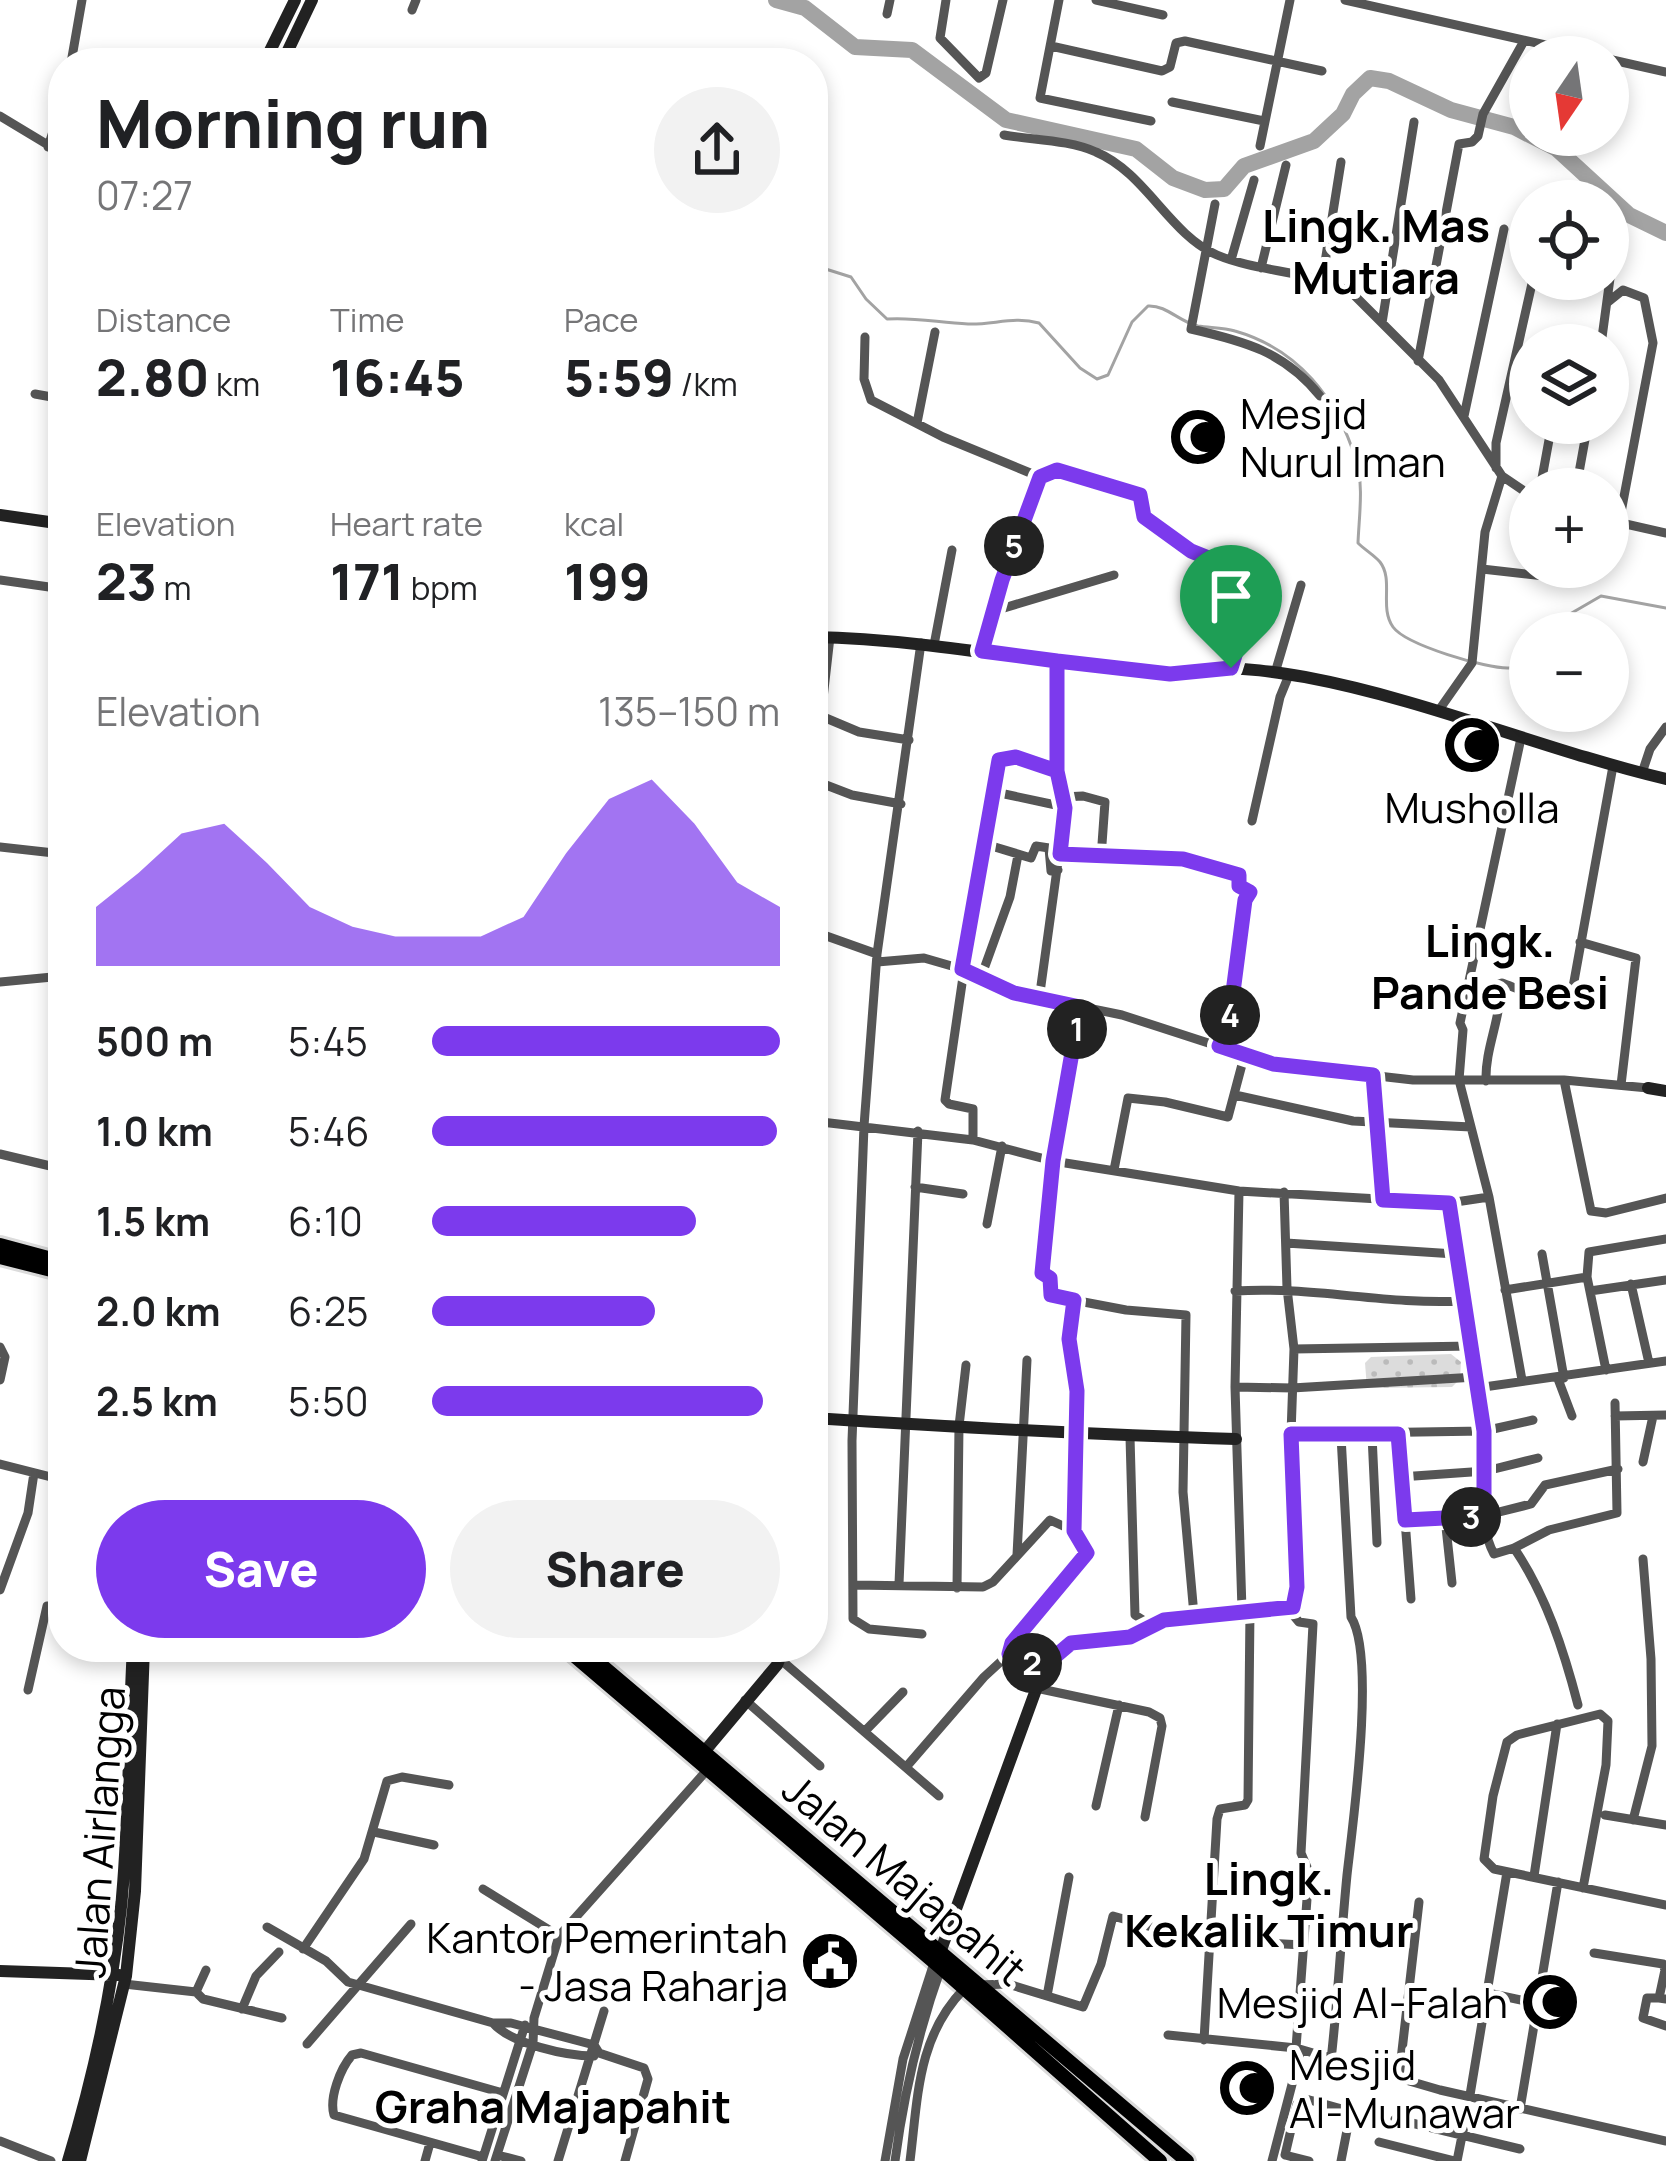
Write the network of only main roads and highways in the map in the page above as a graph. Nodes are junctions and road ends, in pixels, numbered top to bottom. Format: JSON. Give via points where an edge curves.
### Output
{"nodes":[{"id":1,"x":295,"y":0,"type":"edge"},
{"id":2,"x":312,"y":0,"type":"edge"},
{"id":3,"x":271,"y":48,"type":"edge"},
{"id":4,"x":290,"y":48,"type":"edge"},
{"id":5,"x":0,"y":515,"type":"edge"},
{"id":6,"x":48,"y":522,"type":"edge"},
{"id":7,"x":828,"y":637,"type":"edge"},
{"id":8,"x":1666,"y":779,"type":"edge"},
{"id":9,"x":1648,"y":1088,"type":"road end"},
{"id":10,"x":1666,"y":1090,"type":"edge"},
{"id":11,"x":0,"y":1245,"type":"edge"},
{"id":12,"x":0,"y":1257,"type":"edge"},
{"id":13,"x":48,"y":1258,"type":"edge"},
{"id":14,"x":48,"y":1269,"type":"edge"},
{"id":15,"x":828,"y":1419,"type":"edge"},
{"id":16,"x":1236,"y":1439,"type":"road end"},
{"id":17,"x":1246,"y":1610,"type":"road end"},
{"id":18,"x":133,"y":1662,"type":"edge"},
{"id":19,"x":143,"y":1662,"type":"edge"},
{"id":20,"x":582,"y":1662,"type":"edge"},
{"id":21,"x":598,"y":1662,"type":"edge"},
{"id":22,"x":776,"y":1662,"type":"edge"},
{"id":23,"x":704,"y":1752,"type":"junction"},
{"id":24,"x":757,"y":1804,"type":"junction"},
{"id":25,"x":133,"y":1811,"type":"junction"},
{"id":26,"x":939,"y":1960,"type":"junction"},
{"id":27,"x":0,"y":1971,"type":"edge"},
{"id":28,"x":121,"y":1978,"type":"junction"},
{"id":29,"x":971,"y":1987,"type":"junction"},
{"id":30,"x":83,"y":2132,"type":"junction"},
{"id":31,"x":68,"y":2161,"type":"edge"},
{"id":32,"x":80,"y":2161,"type":"edge"},
{"id":33,"x":1160,"y":2161,"type":"edge"},
{"id":34,"x":1187,"y":2161,"type":"edge"}],
"edges":[{"from":1,"to":3,"type":"main road"},
{"from":2,"to":4,"type":"main road"},
{"from":5,"to":6,"type":"main road"},
{"from":7,"to":8,"type":"main road","via":[[1170,674],[1282,674],[1438,710]]},
{"from":9,"to":10,"type":"main road"},
{"from":11,"to":13,"type":"main road"},
{"from":12,"to":14,"type":"main road"},
{"from":15,"to":16,"type":"main road"},
{"from":17,"to":26,"type":"main road","via":[[1071,1643],[1045,1665]]},
{"from":18,"to":25,"type":"main road","name":"Jalan Airlangga"},
{"from":19,"to":25,"type":"main road","name":"Jalan Airlangga"},
{"from":20,"to":24,"type":"main road","name":"Jalan Majapahit"},
{"from":21,"to":23,"type":"main road","name":"Jalan Majapahit"},
{"from":22,"to":23,"type":"main road"},
{"from":23,"to":24,"type":"main road","name":"Jalan Majapahit"},
{"from":24,"to":26,"type":"main road","name":"Jalan Majapahit"},
{"from":25,"to":28,"type":"main road","name":"Jalan Airlangga"},
{"from":26,"to":29,"type":"main road","name":"Jalan Majapahit"},
{"from":27,"to":28,"type":"main road"},
{"from":28,"to":30,"type":"main road","name":"Jalan Airlangga"},
{"from":29,"to":33,"type":"main road","name":"Jalan Majapahit"},
{"from":29,"to":34,"type":"main road","name":"Jalan Majapahit"},
{"from":30,"to":31,"type":"main road","name":"Jalan Airlangga"},
{"from":30,"to":32,"type":"main road","name":"Jalan Airlangga"}]}
